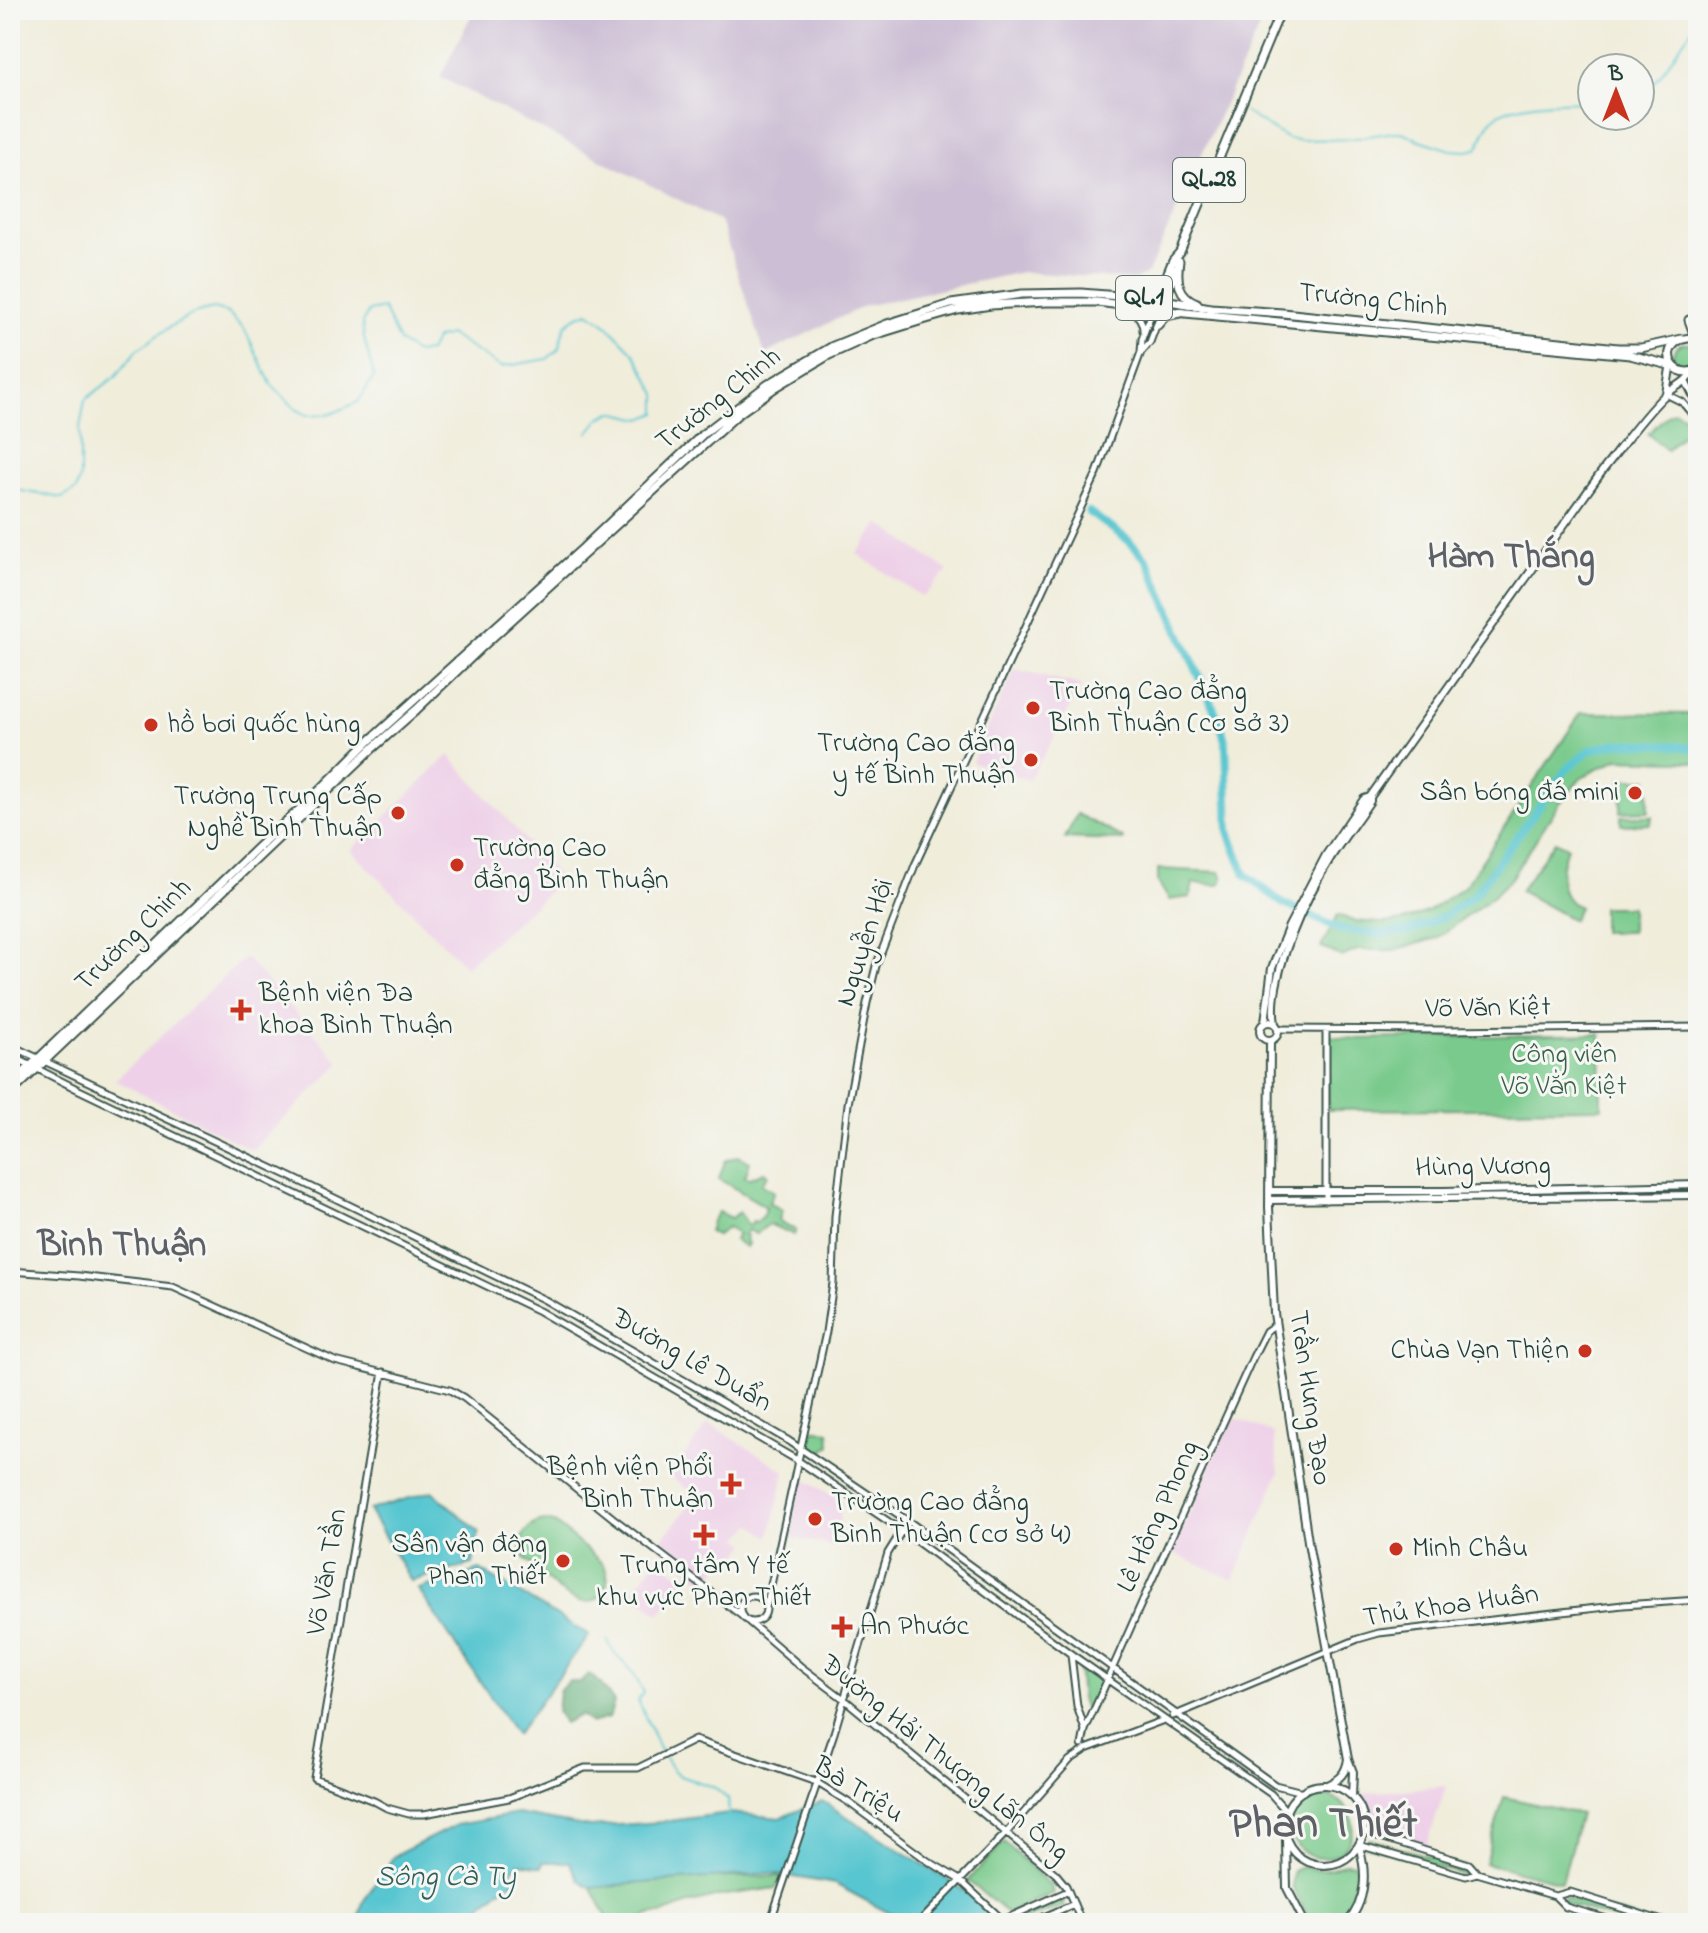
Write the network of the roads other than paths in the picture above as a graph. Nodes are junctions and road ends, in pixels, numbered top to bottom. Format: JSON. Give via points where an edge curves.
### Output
{"nodes":[{"id":1,"x":1281,"y":10,"type":"edge"},
{"id":2,"x":1177,"y":257,"type":"junction"},
{"id":3,"x":1119,"y":300,"type":"junction"},
{"id":4,"x":1161,"y":300,"type":"junction"},
{"id":5,"x":1211,"y":308,"type":"junction"},
{"id":6,"x":1157,"y":310,"type":"junction"},
{"id":7,"x":1185,"y":313,"type":"junction"},
{"id":8,"x":1689,"y":320,"type":"dead end"},
{"id":9,"x":1155,"y":330,"type":"junction"},
{"id":10,"x":1142,"y":339,"type":"junction"},
{"id":11,"x":1684,"y":339,"type":"junction"},
{"id":12,"x":1698,"y":339,"type":"edge"},
{"id":13,"x":1141,"y":352,"type":"junction"},
{"id":14,"x":1672,"y":365,"type":"junction"},
{"id":15,"x":1696,"y":370,"type":"edge"},
{"id":16,"x":1686,"y":382,"type":"junction"},
{"id":17,"x":1666,"y":394,"type":"junction"},
{"id":18,"x":1698,"y":406,"type":"edge"},
{"id":19,"x":1698,"y":421,"type":"edge"},
{"id":20,"x":1293,"y":926,"type":"junction"},
{"id":21,"x":1265,"y":1022,"type":"junction"},
{"id":22,"x":1276,"y":1026,"type":"junction"},
{"id":23,"x":1698,"y":1027,"type":"edge"},
{"id":24,"x":1326,"y":1030,"type":"junction"},
{"id":25,"x":1270,"y":1040,"type":"junction"},
{"id":26,"x":10,"y":1045,"type":"edge"},
{"id":27,"x":10,"y":1055,"type":"edge"},
{"id":28,"x":42,"y":1059,"type":"junction"},
{"id":29,"x":34,"y":1066,"type":"junction"},
{"id":30,"x":10,"y":1086,"type":"edge"},
{"id":31,"x":10,"y":1094,"type":"edge"},
{"id":32,"x":1698,"y":1185,"type":"edge"},
{"id":33,"x":1326,"y":1190,"type":"junction"},
{"id":34,"x":1269,"y":1191,"type":"junction"},
{"id":35,"x":1698,"y":1195,"type":"edge"},
{"id":36,"x":1269,"y":1200,"type":"junction"},
{"id":37,"x":1326,"y":1200,"type":"junction"},
{"id":38,"x":10,"y":1271,"type":"edge"},
{"id":39,"x":545,"y":1300,"type":"junction"},
{"id":40,"x":539,"y":1311,"type":"junction"},
{"id":41,"x":1275,"y":1325,"type":"junction"},
{"id":42,"x":383,"y":1372,"type":"junction"},
{"id":43,"x":679,"y":1377,"type":"junction"},
{"id":44,"x":673,"y":1389,"type":"junction"},
{"id":45,"x":800,"y":1448,"type":"junction"},
{"id":46,"x":797,"y":1460,"type":"junction"},
{"id":47,"x":908,"y":1521,"type":"junction"},
{"id":48,"x":901,"y":1530,"type":"junction"},
{"id":49,"x":771,"y":1588,"type":"junction"},
{"id":50,"x":753,"y":1596,"type":"junction"},
{"id":51,"x":745,"y":1599,"type":"junction"},
{"id":52,"x":1698,"y":1600,"type":"edge"},
{"id":53,"x":727,"y":1605,"type":"junction"},
{"id":54,"x":766,"y":1608,"type":"junction"},
{"id":55,"x":742,"y":1616,"type":"junction"},
{"id":56,"x":764,"y":1616,"type":"junction"},
{"id":57,"x":748,"y":1621,"type":"junction"},
{"id":58,"x":766,"y":1636,"type":"junction"},
{"id":59,"x":1328,"y":1651,"type":"junction"},
{"id":60,"x":1071,"y":1654,"type":"junction"},
{"id":61,"x":1112,"y":1669,"type":"junction"},
{"id":62,"x":1108,"y":1679,"type":"junction"},
{"id":63,"x":844,"y":1699,"type":"junction"},
{"id":64,"x":1176,"y":1715,"type":"junction"},
{"id":65,"x":1165,"y":1720,"type":"junction"},
{"id":66,"x":1085,"y":1730,"type":"junction"},
{"id":67,"x":1083,"y":1748,"type":"junction"},
{"id":68,"x":1348,"y":1759,"type":"junction"},
{"id":69,"x":314,"y":1778,"type":"joint"},
{"id":70,"x":816,"y":1782,"type":"junction"},
{"id":71,"x":1326,"y":1785,"type":"junction"},
{"id":72,"x":1303,"y":1792,"type":"junction"},
{"id":73,"x":1352,"y":1796,"type":"junction"},
{"id":74,"x":1287,"y":1812,"type":"junction"},
{"id":75,"x":1007,"y":1832,"type":"junction"},
{"id":76,"x":1364,"y":1832,"type":"junction"},
{"id":77,"x":1286,"y":1836,"type":"junction"},
{"id":78,"x":1359,"y":1845,"type":"junction"},
{"id":79,"x":1477,"y":1873,"type":"junction"},
{"id":80,"x":958,"y":1882,"type":"junction"},
{"id":81,"x":1068,"y":1891,"type":"junction"},
{"id":82,"x":1555,"y":1896,"type":"junction"},
{"id":83,"x":1074,"y":1904,"type":"junction"},
{"id":84,"x":1004,"y":1921,"type":"edge"},
{"id":85,"x":770,"y":1923,"type":"edge"},
{"id":86,"x":919,"y":1923,"type":"edge"},
{"id":87,"x":1030,"y":1923,"type":"edge"},
{"id":88,"x":1082,"y":1923,"type":"edge"},
{"id":89,"x":1305,"y":1923,"type":"edge"},
{"id":90,"x":1347,"y":1923,"type":"edge"},
{"id":91,"x":1621,"y":1923,"type":"edge"},
{"id":92,"x":1669,"y":1923,"type":"edge"}],
"edges":[{"from":1,"to":2,"type":"highway","name":"Nguyễn Hội","number":"QL.28"},
{"from":2,"to":3,"type":"highway","via":[[1156,286]]},
{"from":2,"to":4,"type":"highway","name":"Nguyễn Hội","number":"QL.28"},
{"from":2,"to":5,"type":"highway","via":[[1183,294]]},
{"from":3,"to":4,"type":"highway","name":"Trường Chinh","number":"QL.1"},
{"from":3,"to":6,"type":"highway","name":"Trường Chinh","number":"QL.1"},
{"from":3,"to":10,"type":"street","via":[[1141,319]]},
{"from":3,"to":28,"type":"highway","name":"Trường Chinh","number":"QL.1","via":[[1064,293],[951,304],[869,331],[767,385],[703,434],[658,481],[352,757]]},
{"from":4,"to":5,"type":"highway","name":"Trường Chinh","number":"QL.1"},
{"from":4,"to":6,"type":"highway","name":"Nguyễn Hội","number":"QL.28"},
{"from":5,"to":11,"type":"highway","name":"Trường Chinh","number":"QL.1","via":[[1618,348]]},
{"from":6,"to":7,"type":"highway","name":"Trường Chinh","number":"QL.1"},
{"from":6,"to":9,"type":"street","name":"Nguyễn Hội","number":"QL.28"},
{"from":6,"to":10,"type":"street","name":"Nguyễn Hội","number":"QL.28"},
{"from":7,"to":9,"type":"street","via":[[1166,317]]},
{"from":7,"to":14,"type":"highway","name":"Trường Chinh","number":"QL.1","via":[[1630,355]]},
{"from":8,"to":12,"type":"highway"},
{"from":9,"to":13,"type":"street","name":"Nguyễn Hội","number":"QL.28"},
{"from":10,"to":13,"type":"street","name":"Nguyễn Hội","number":"QL.28"},
{"from":11,"to":12,"type":"highway","number":"QL.1"},
{"from":11,"to":14,"type":"highway","via":[[1670,351]]},
{"from":13,"to":45,"type":"street","name":"Nguyễn Hội","number":"QL.28","via":[[1088,494],[915,865],[876,966],[848,1104],[826,1332]]},
{"from":14,"to":15,"type":"highway","number":"QL.1","via":[[1682,372]]},
{"from":14,"to":17,"type":"main road"},
{"from":15,"to":16,"type":"main road"},
{"from":16,"to":17,"type":"main road"},
{"from":16,"to":18,"type":"street"},
{"from":17,"to":19,"type":"street","via":[[1682,402]]},
{"from":17,"to":20,"type":"main road","via":[[1603,470],[1370,797]]},
{"from":20,"to":21,"type":"main road","via":[[1272,968]]},
{"from":20,"to":22,"type":"main road","via":[[1280,967]]},
{"from":21,"to":22,"type":"main road"},
{"from":21,"to":25,"type":"main road","via":[[1260,1032]]},
{"from":22,"to":24,"type":"street","name":"Võ Văn Kiệt"},
{"from":22,"to":25,"type":"main road","via":[[1277,1035]]},
{"from":23,"to":24,"type":"street","name":"Võ Văn Kiệt"},
{"from":24,"to":33,"type":"street"},
{"from":25,"to":34,"type":"main road","name":"Trần Hưng Đạo"},
{"from":26,"to":28,"type":"street","name":"Đường Lê Duẩn"},
{"from":27,"to":29,"type":"street","name":"Đường Lê Duẩn"},
{"from":28,"to":29,"type":"highway","name":"Trường Chinh","number":"QL.1"},
{"from":28,"to":39,"type":"street","name":"Đường Lê Duẩn"},
{"from":29,"to":30,"type":"highway","name":"Trường Chinh","number":"QL.1"},
{"from":29,"to":31,"type":"highway","name":"Trường Chinh","number":"QL.1"},
{"from":29,"to":40,"type":"street","name":"Đường Lê Duẩn"},
{"from":32,"to":33,"type":"main road","name":"Hùng Vương"},
{"from":33,"to":34,"type":"main road","name":"Hùng Vương"},
{"from":33,"to":37,"type":"street"},
{"from":34,"to":36,"type":"main road","name":"Trần Hưng Đạo"},
{"from":35,"to":37,"type":"main road","name":"Hùng Vương"},
{"from":36,"to":37,"type":"main road","name":"Hùng Vương"},
{"from":36,"to":41,"type":"main road","name":"Trần Hưng Đạo"},
{"from":38,"to":42,"type":"street","via":[[173,1287],[325,1357]]},
{"from":39,"to":40,"type":"street"},
{"from":39,"to":43,"type":"street","name":"Đường Lê Duẩn"},
{"from":40,"to":44,"type":"street","name":"Đường Lê Duẩn"},
{"from":41,"to":59,"type":"main road","name":"Trần Hưng Đạo"},
{"from":41,"to":61,"type":"street","name":"Lê Hồng Phong","via":[[1266,1331]]},
{"from":42,"to":53,"type":"street","via":[[464,1398]]},
{"from":42,"to":69,"type":"street","name":"Võ Văn Tần"},
{"from":43,"to":44,"type":"street"},
{"from":43,"to":45,"type":"street","name":"Đường Lê Duẩn"},
{"from":44,"to":46,"type":"street","name":"Đường Lê Duẩn"},
{"from":45,"to":46,"type":"street","name":"Nguyễn Hội","number":"QL.28"},
{"from":45,"to":47,"type":"street","name":"Đường Lê Duẩn"},
{"from":46,"to":48,"type":"street","name":"Đường Lê Duẩn"},
{"from":46,"to":49,"type":"street","name":"Nguyễn Hội","number":"QL.28"},
{"from":47,"to":48,"type":"street"},
{"from":47,"to":61,"type":"street","name":"Đường Lê Duẩn"},
{"from":48,"to":60,"type":"street","name":"Đường Lê Duẩn"},
{"from":48,"to":63,"type":"street","via":[[890,1548]]},
{"from":49,"to":50,"type":"street"},
{"from":49,"to":54,"type":"street","name":"Nguyễn Hội","number":"QL.28"},
{"from":50,"to":51,"type":"street"},
{"from":50,"to":54,"type":"street"},
{"from":51,"to":53,"type":"street"},
{"from":51,"to":55,"type":"street"},
{"from":52,"to":59,"type":"street","name":"Thủ Khoa Huân","via":[[1379,1633]]},
{"from":53,"to":55,"type":"street"},
{"from":54,"to":56,"type":"street"},
{"from":55,"to":57,"type":"street"},
{"from":56,"to":57,"type":"street"},
{"from":56,"to":58,"type":"street"},
{"from":57,"to":58,"type":"street","name":"Đường Hải Thượng Lãn Ông"},
{"from":58,"to":63,"type":"street","name":"Đường Hải Thượng Lãn Ông"},
{"from":59,"to":64,"type":"street","name":"Thủ Khoa Huân"},
{"from":59,"to":68,"type":"main road","name":"Trần Hưng Đạo"},
{"from":60,"to":62,"type":"street","name":"Đường Lê Duẩn"},
{"from":60,"to":66,"type":"street","name":"Lê Hồng Phong"},
{"from":61,"to":62,"type":"street","name":"Lê Hồng Phong"},
{"from":61,"to":64,"type":"street","name":"Đường Lê Duẩn"},
{"from":62,"to":65,"type":"street","name":"Đường Lê Duẩn"},
{"from":62,"to":66,"type":"street","name":"Lê Hồng Phong"},
{"from":63,"to":70,"type":"street"},
{"from":63,"to":75,"type":"street","name":"Đường Hải Thượng Lãn Ông"},
{"from":64,"to":65,"type":"street","name":"Thủ Khoa Huân"},
{"from":64,"to":72,"type":"street","name":"Đường Lê Duẩn","via":[[1275,1785]]},
{"from":65,"to":67,"type":"street","name":"Thủ Khoa Huân"},
{"from":65,"to":74,"type":"street","name":"Đường Lê Duẩn","via":[[1271,1794]]},
{"from":66,"to":67,"type":"street","name":"Lê Hồng Phong"},
{"from":67,"to":75,"type":"street","name":"Lê Hồng Phong"},
{"from":68,"to":71,"type":"main road","via":[[1340,1778]]},
{"from":68,"to":73,"type":"main road","name":"Trần Hưng Đạo"},
{"from":69,"to":70,"type":"street","name":"Bà Triệu","via":[[380,1806],[419,1814],[509,1798],[577,1770],[634,1769],[695,1740]]},
{"from":70,"to":80,"type":"street","name":"Bà Triệu"},
{"from":70,"to":85,"type":"street"},
{"from":71,"to":72,"type":"main road"},
{"from":71,"to":73,"type":"main road"},
{"from":72,"to":74,"type":"main road"},
{"from":73,"to":76,"type":"main road","via":[[1360,1806]]},
{"from":74,"to":77,"type":"main road"},
{"from":75,"to":80,"type":"street","name":"Lê Hồng Phong"},
{"from":75,"to":81,"type":"street","name":"Đường Hải Thượng Lãn Ông"},
{"from":76,"to":78,"type":"main road"},
{"from":76,"to":79,"type":"street","via":[[1469,1864]]},
{"from":77,"to":78,"type":"main road","via":[[1300,1857],[1324,1865],[1348,1857]]},
{"from":77,"to":89,"type":"main road","via":[[1287,1888]]},
{"from":78,"to":79,"type":"street","via":[[1466,1876]]},
{"from":78,"to":90,"type":"main road","via":[[1363,1893]]},
{"from":79,"to":82,"type":"street"},
{"from":80,"to":84,"type":"street","name":"Bà Triệu"},
{"from":80,"to":86,"type":"street","name":"Lê Hồng Phong"},
{"from":81,"to":83,"type":"street","name":"Đường Hải Thượng Lãn Ông"},
{"from":81,"to":84,"type":"street"},
{"from":82,"to":91,"type":"street","via":[[1566,1907]]},
{"from":82,"to":92,"type":"street","via":[[1570,1892]]},
{"from":83,"to":87,"type":"street"},
{"from":83,"to":88,"type":"street","name":"Đường Hải Thượng Lãn Ông"}]}
